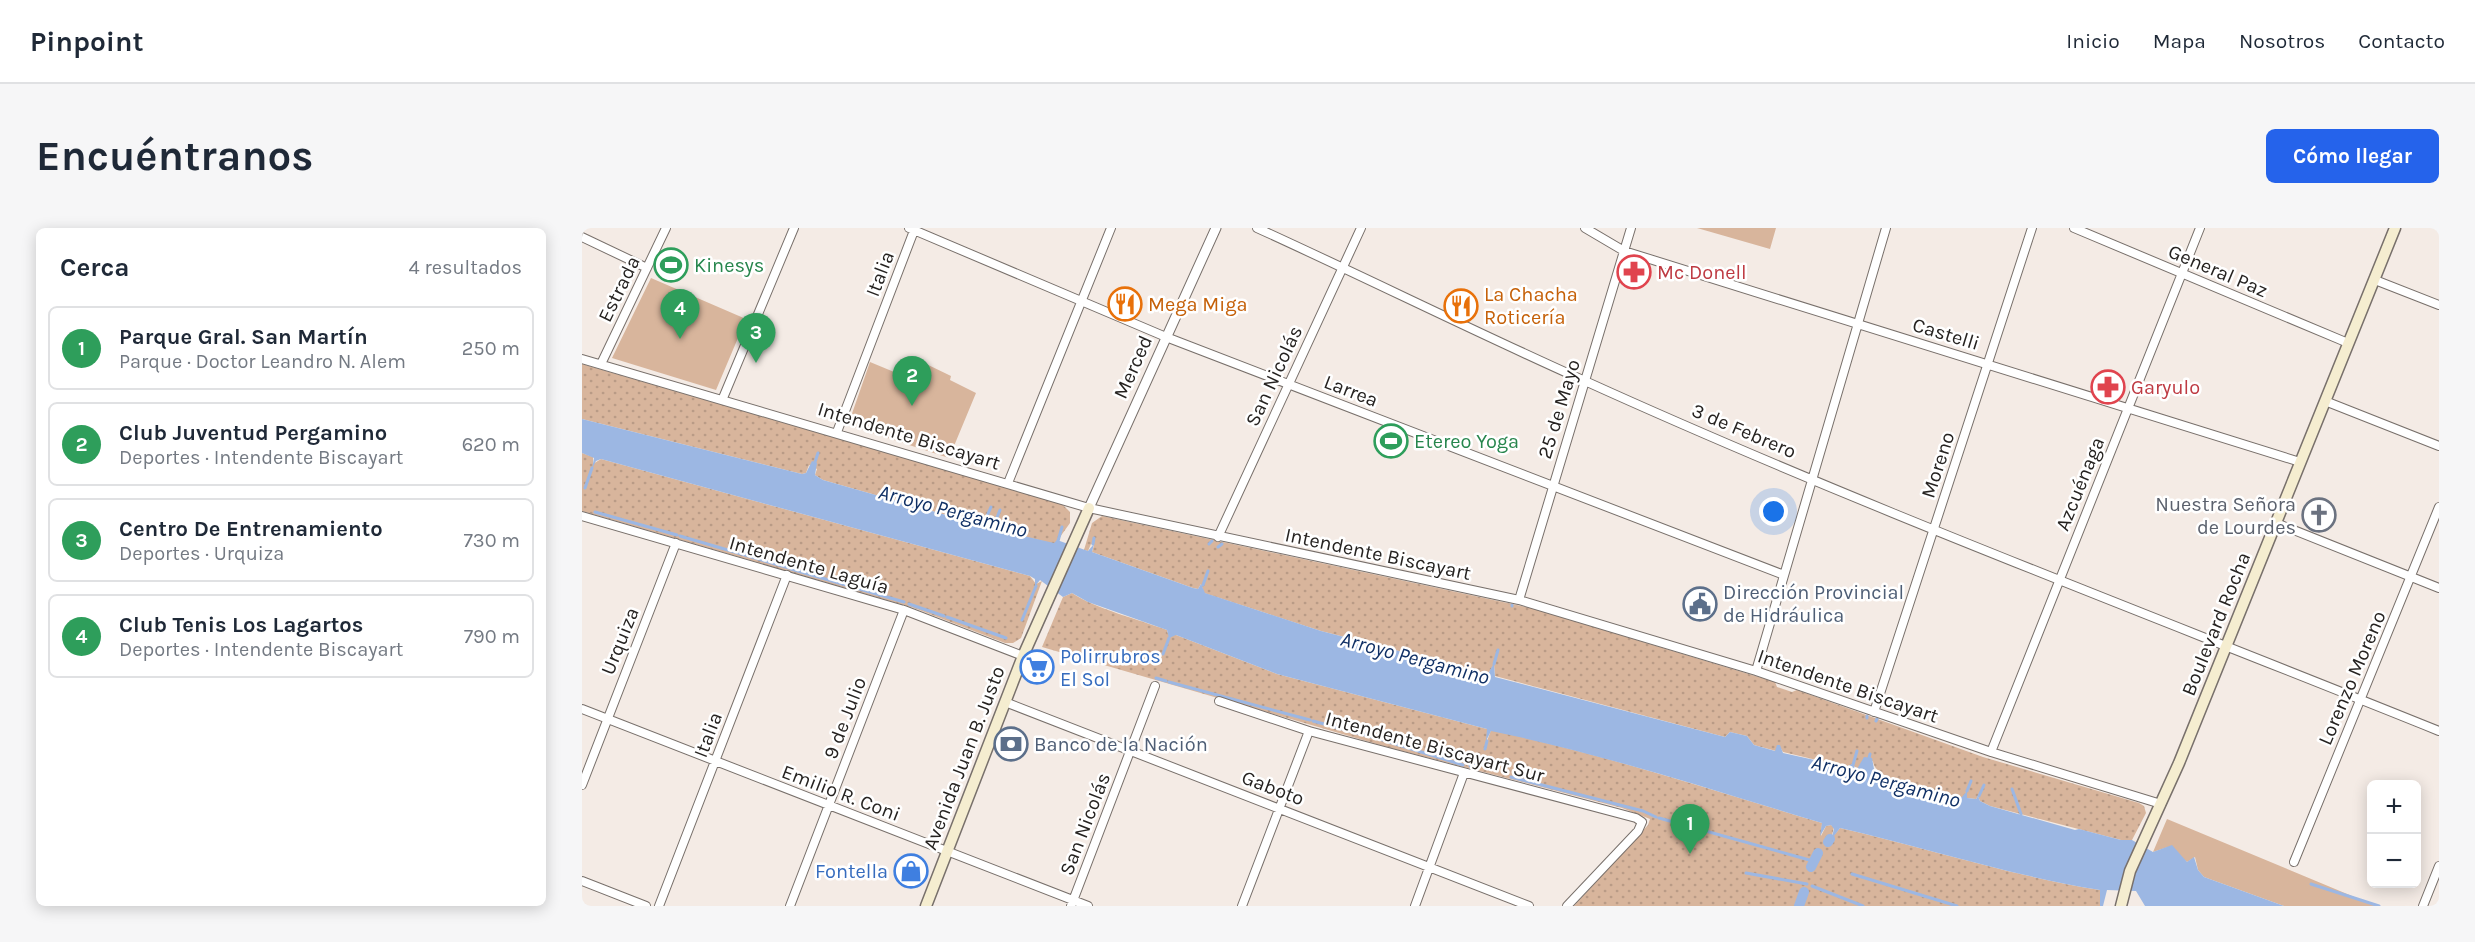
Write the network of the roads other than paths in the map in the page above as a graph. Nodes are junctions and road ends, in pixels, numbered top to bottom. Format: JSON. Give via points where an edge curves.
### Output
{"nodes":[{"id":1,"x":666,"y":228,"type":"edge"},
{"id":2,"x":794,"y":228,"type":"edge"},
{"id":3,"x":1111,"y":228,"type":"edge"},
{"id":4,"x":1216,"y":228,"type":"edge"},
{"id":5,"x":1257,"y":228,"type":"edge"},
{"id":6,"x":1361,"y":228,"type":"edge"},
{"id":7,"x":1586,"y":228,"type":"edge"},
{"id":8,"x":1631,"y":228,"type":"edge"},
{"id":9,"x":1886,"y":228,"type":"edge"},
{"id":10,"x":2032,"y":228,"type":"edge"},
{"id":11,"x":2074,"y":228,"type":"edge"},
{"id":12,"x":2200,"y":228,"type":"edge"},
{"id":13,"x":2395,"y":228,"type":"edge"},
{"id":14,"x":913,"y":229,"type":"edge"},
{"id":15,"x":582,"y":237,"type":"edge"},
{"id":16,"x":1624,"y":250,"type":"junction"},
{"id":17,"x":1343,"y":267,"type":"junction"},
{"id":18,"x":647,"y":268,"type":"junction"},
{"id":19,"x":2182,"y":274,"type":"junction"},
{"id":20,"x":2375,"y":280,"type":"junction"},
{"id":21,"x":1081,"y":301,"type":"junction"},
{"id":22,"x":2439,"y":305,"type":"edge"},
{"id":23,"x":1859,"y":324,"type":"junction"},
{"id":24,"x":1166,"y":337,"type":"junction"},
{"id":25,"x":2348,"y":343,"type":"junction"},
{"id":26,"x":582,"y":359,"type":"edge"},
{"id":27,"x":601,"y":364,"type":"junction"},
{"id":28,"x":1988,"y":364,"type":"junction"},
{"id":29,"x":1585,"y":381,"type":"junction"},
{"id":30,"x":1289,"y":384,"type":"junction"},
{"id":31,"x":723,"y":398,"type":"junction"},
{"id":32,"x":2325,"y":401,"type":"junction"},
{"id":33,"x":2129,"y":408,"type":"junction"},
{"id":34,"x":837,"y":432,"type":"junction"},
{"id":35,"x":2439,"y":446,"type":"edge"},
{"id":36,"x":2300,"y":462,"type":"junction"},
{"id":37,"x":1812,"y":478,"type":"junction"},
{"id":38,"x":1008,"y":483,"type":"junction"},
{"id":39,"x":1552,"y":487,"type":"junction"},
{"id":40,"x":2439,"y":507,"type":"edge"},
{"id":41,"x":1089,"y":508,"type":"junction"},
{"id":42,"x":582,"y":516,"type":"edge"},
{"id":43,"x":1082,"y":521,"type":"joint"},
{"id":44,"x":2276,"y":523,"type":"junction"},
{"id":45,"x":1934,"y":530,"type":"junction"},
{"id":46,"x":1218,"y":537,"type":"junction"},
{"id":47,"x":676,"y":543,"type":"junction"},
{"id":48,"x":787,"y":575,"type":"junction"},
{"id":49,"x":1784,"y":575,"type":"junction"},
{"id":50,"x":2411,"y":577,"type":"junction"},
{"id":51,"x":2059,"y":581,"type":"junction"},
{"id":52,"x":2439,"y":588,"type":"edge"},
{"id":53,"x":1519,"y":600,"type":"junction"},
{"id":54,"x":904,"y":610,"type":"junction"},
{"id":55,"x":2227,"y":645,"type":"junction"},
{"id":56,"x":1023,"y":656,"type":"junction"},
{"id":57,"x":1756,"y":671,"type":"junction"},
{"id":58,"x":1155,"y":686,"type":"dead end"},
{"id":59,"x":2359,"y":699,"type":"junction"},
{"id":60,"x":1219,"y":701,"type":"dead end"},
{"id":61,"x":1005,"y":702,"type":"junction"},
{"id":62,"x":582,"y":709,"type":"edge"},
{"id":63,"x":1874,"y":712,"type":"junction"},
{"id":64,"x":607,"y":718,"type":"junction"},
{"id":65,"x":1309,"y":731,"type":"junction"},
{"id":66,"x":2439,"y":731,"type":"edge"},
{"id":67,"x":1131,"y":751,"type":"junction"},
{"id":68,"x":1991,"y":752,"type":"junction"},
{"id":69,"x":715,"y":761,"type":"junction"},
{"id":70,"x":1464,"y":773,"type":"junction"},
{"id":71,"x":582,"y":785,"type":"edge"},
{"id":72,"x":2161,"y":804,"type":"junction"},
{"id":73,"x":829,"y":806,"type":"junction"},
{"id":74,"x":1280,"y":808,"type":"junction"},
{"id":75,"x":948,"y":851,"type":"junction"},
{"id":76,"x":2294,"y":862,"type":"dead end"},
{"id":77,"x":2439,"y":866,"type":"edge"},
{"id":78,"x":1430,"y":867,"type":"junction"},
{"id":79,"x":582,"y":881,"type":"edge"},
{"id":80,"x":2122,"y":900,"type":"edge"},
{"id":81,"x":1072,"y":903,"type":"edge"},
{"id":82,"x":646,"y":906,"type":"edge"},
{"id":83,"x":659,"y":906,"type":"edge"},
{"id":84,"x":790,"y":906,"type":"edge"},
{"id":85,"x":926,"y":906,"type":"edge"},
{"id":86,"x":1088,"y":906,"type":"edge"},
{"id":87,"x":1242,"y":906,"type":"edge"},
{"id":88,"x":1415,"y":906,"type":"edge"},
{"id":89,"x":1529,"y":906,"type":"edge"},
{"id":90,"x":1567,"y":906,"type":"edge"},
{"id":91,"x":2423,"y":906,"type":"edge"}],
"edges":[{"from":1,"to":18,"type":"street","name":"Estrada"},
{"from":2,"to":31,"type":"street"},
{"from":3,"to":21,"type":"street"},
{"from":4,"to":24,"type":"street","name":"Merced"},
{"from":5,"to":17,"type":"street","name":"3 de Febrero"},
{"from":6,"to":17,"type":"street","name":"San Nicolás"},
{"from":7,"to":16,"type":"street","name":"Castelli"},
{"from":8,"to":16,"type":"street","name":"25 de Mayo"},
{"from":9,"to":23,"type":"street"},
{"from":10,"to":28,"type":"street","name":"Moreno"},
{"from":11,"to":19,"type":"street","name":"General Paz"},
{"from":12,"to":19,"type":"street","name":"Azcuénaga"},
{"from":13,"to":20,"type":"main road","name":"Boulevard Rocha"},
{"from":14,"to":21,"type":"street","name":"Larrea"},
{"from":14,"to":34,"type":"street","name":"Italia"},
{"from":15,"to":18,"type":"street"},
{"from":16,"to":23,"type":"street","name":"Castelli"},
{"from":16,"to":29,"type":"street","name":"25 de Mayo"},
{"from":17,"to":29,"type":"street","name":"3 de Febrero"},
{"from":17,"to":30,"type":"street","name":"San Nicolás"},
{"from":18,"to":27,"type":"street","name":"Estrada"},
{"from":19,"to":25,"type":"street","name":"General Paz"},
{"from":19,"to":33,"type":"street","name":"Azcuénaga"},
{"from":20,"to":22,"type":"street"},
{"from":20,"to":25,"type":"main road","name":"Boulevard Rocha"},
{"from":21,"to":24,"type":"street","name":"Larrea"},
{"from":21,"to":38,"type":"street"},
{"from":23,"to":28,"type":"street","name":"Castelli"},
{"from":23,"to":37,"type":"street"},
{"from":24,"to":30,"type":"street","name":"Larrea"},
{"from":24,"to":41,"type":"street","name":"Merced"},
{"from":25,"to":32,"type":"main road","name":"Boulevard Rocha"},
{"from":26,"to":27,"type":"street","name":"Intendente Biscayart"},
{"from":27,"to":31,"type":"street","name":"Intendente Biscayart"},
{"from":28,"to":33,"type":"street","name":"Castelli"},
{"from":28,"to":45,"type":"street","name":"Moreno"},
{"from":29,"to":37,"type":"street","name":"3 de Febrero"},
{"from":29,"to":39,"type":"street","name":"25 de Mayo"},
{"from":30,"to":39,"type":"street","name":"Larrea"},
{"from":30,"to":46,"type":"street","name":"San Nicolás"},
{"from":31,"to":34,"type":"street","name":"Intendente Biscayart"},
{"from":32,"to":35,"type":"street"},
{"from":32,"to":36,"type":"main road","name":"Boulevard Rocha"},
{"from":33,"to":36,"type":"street","name":"Castelli"},
{"from":33,"to":51,"type":"street","name":"Azcuénaga"},
{"from":34,"to":38,"type":"street","name":"Intendente Biscayart"},
{"from":36,"to":44,"type":"main road","name":"Boulevard Rocha"},
{"from":37,"to":45,"type":"street","name":"3 de Febrero"},
{"from":37,"to":49,"type":"street"},
{"from":38,"to":41,"type":"street","name":"Intendente Biscayart"},
{"from":39,"to":49,"type":"street","name":"Larrea"},
{"from":39,"to":53,"type":"street","name":"25 de Mayo"},
{"from":40,"to":50,"type":"street","name":"Lorenzo Moreno"},
{"from":41,"to":43,"type":"main road","name":"Merced"},
{"from":41,"to":46,"type":"street","name":"Intendente Biscayart"},
{"from":42,"to":47,"type":"street","name":"Intendente Laguía"},
{"from":43,"to":56,"type":"main road","name":"Avenida Juan B. Justo"},
{"from":44,"to":50,"type":"street"},
{"from":44,"to":55,"type":"main road","name":"Boulevard Rocha"},
{"from":45,"to":51,"type":"street","name":"3 de Febrero"},
{"from":45,"to":63,"type":"street","name":"Moreno"},
{"from":46,"to":53,"type":"street","name":"Intendente Biscayart"},
{"from":47,"to":48,"type":"street","name":"Intendente Laguía"},
{"from":47,"to":64,"type":"street","name":"Urquiza"},
{"from":48,"to":54,"type":"street","name":"Intendente Laguía"},
{"from":48,"to":69,"type":"street","name":"Italia"},
{"from":49,"to":57,"type":"street"},
{"from":50,"to":52,"type":"street"},
{"from":50,"to":59,"type":"street","name":"Lorenzo Moreno","via":[[2366,692]]},
{"from":51,"to":55,"type":"street","name":"3 de Febrero"},
{"from":51,"to":68,"type":"street","name":"Azcuénaga"},
{"from":53,"to":57,"type":"street","name":"Intendente Biscayart"},
{"from":54,"to":56,"type":"street","name":"Intendente Laguía"},
{"from":54,"to":73,"type":"street","name":"9 de Julio"},
{"from":55,"to":59,"type":"street","name":"3 de Febrero"},
{"from":55,"to":72,"type":"main road","name":"Boulevard Rocha"},
{"from":56,"to":61,"type":"main road","name":"Avenida Juan B. Justo"},
{"from":57,"to":63,"type":"street","name":"Intendente Biscayart"},
{"from":58,"to":67,"type":"street","name":"San Nicolás"},
{"from":59,"to":66,"type":"street","name":"3 de Febrero"},
{"from":59,"to":76,"type":"street","name":"Lorenzo Moreno"},
{"from":60,"to":65,"type":"street","name":"Intendente Biscayart Sur"},
{"from":61,"to":67,"type":"street","name":"Gaboto"},
{"from":61,"to":75,"type":"main road","name":"Avenida Juan B. Justo"},
{"from":62,"to":64,"type":"street","name":"Emilio R. Coni"},
{"from":63,"to":68,"type":"street","name":"Intendente Biscayart"},
{"from":64,"to":69,"type":"street","name":"Emilio R. Coni"},
{"from":64,"to":71,"type":"street","name":"Urquiza"},
{"from":65,"to":70,"type":"street","name":"Intendente Biscayart Sur"},
{"from":65,"to":74,"type":"street"},
{"from":67,"to":74,"type":"street","name":"Gaboto"},
{"from":67,"to":81,"type":"street","name":"San Nicolás"},
{"from":68,"to":72,"type":"street","name":"Intendente Biscayart"},
{"from":69,"to":73,"type":"street","name":"Emilio R. Coni"},
{"from":69,"to":83,"type":"street","name":"Italia"},
{"from":70,"to":78,"type":"street"},
{"from":70,"to":90,"type":"street","name":"Intendente Biscayart Sur","via":[[1642,822],[1638,831]]},
{"from":72,"to":80,"type":"main road","name":"Boulevard Rocha"},
{"from":73,"to":75,"type":"street","name":"Emilio R. Coni"},
{"from":73,"to":84,"type":"street","name":"9 de Julio"},
{"from":74,"to":78,"type":"street","name":"Gaboto"},
{"from":74,"to":87,"type":"street"},
{"from":75,"to":81,"type":"street","name":"Emilio R. Coni"},
{"from":75,"to":85,"type":"main road","name":"Avenida Juan B. Justo"},
{"from":77,"to":91,"type":"street"},
{"from":78,"to":88,"type":"street"},
{"from":78,"to":89,"type":"street","name":"Gaboto"},
{"from":79,"to":82,"type":"street"},
{"from":81,"to":86,"type":"street","name":"Emilio R. Coni"}]}
